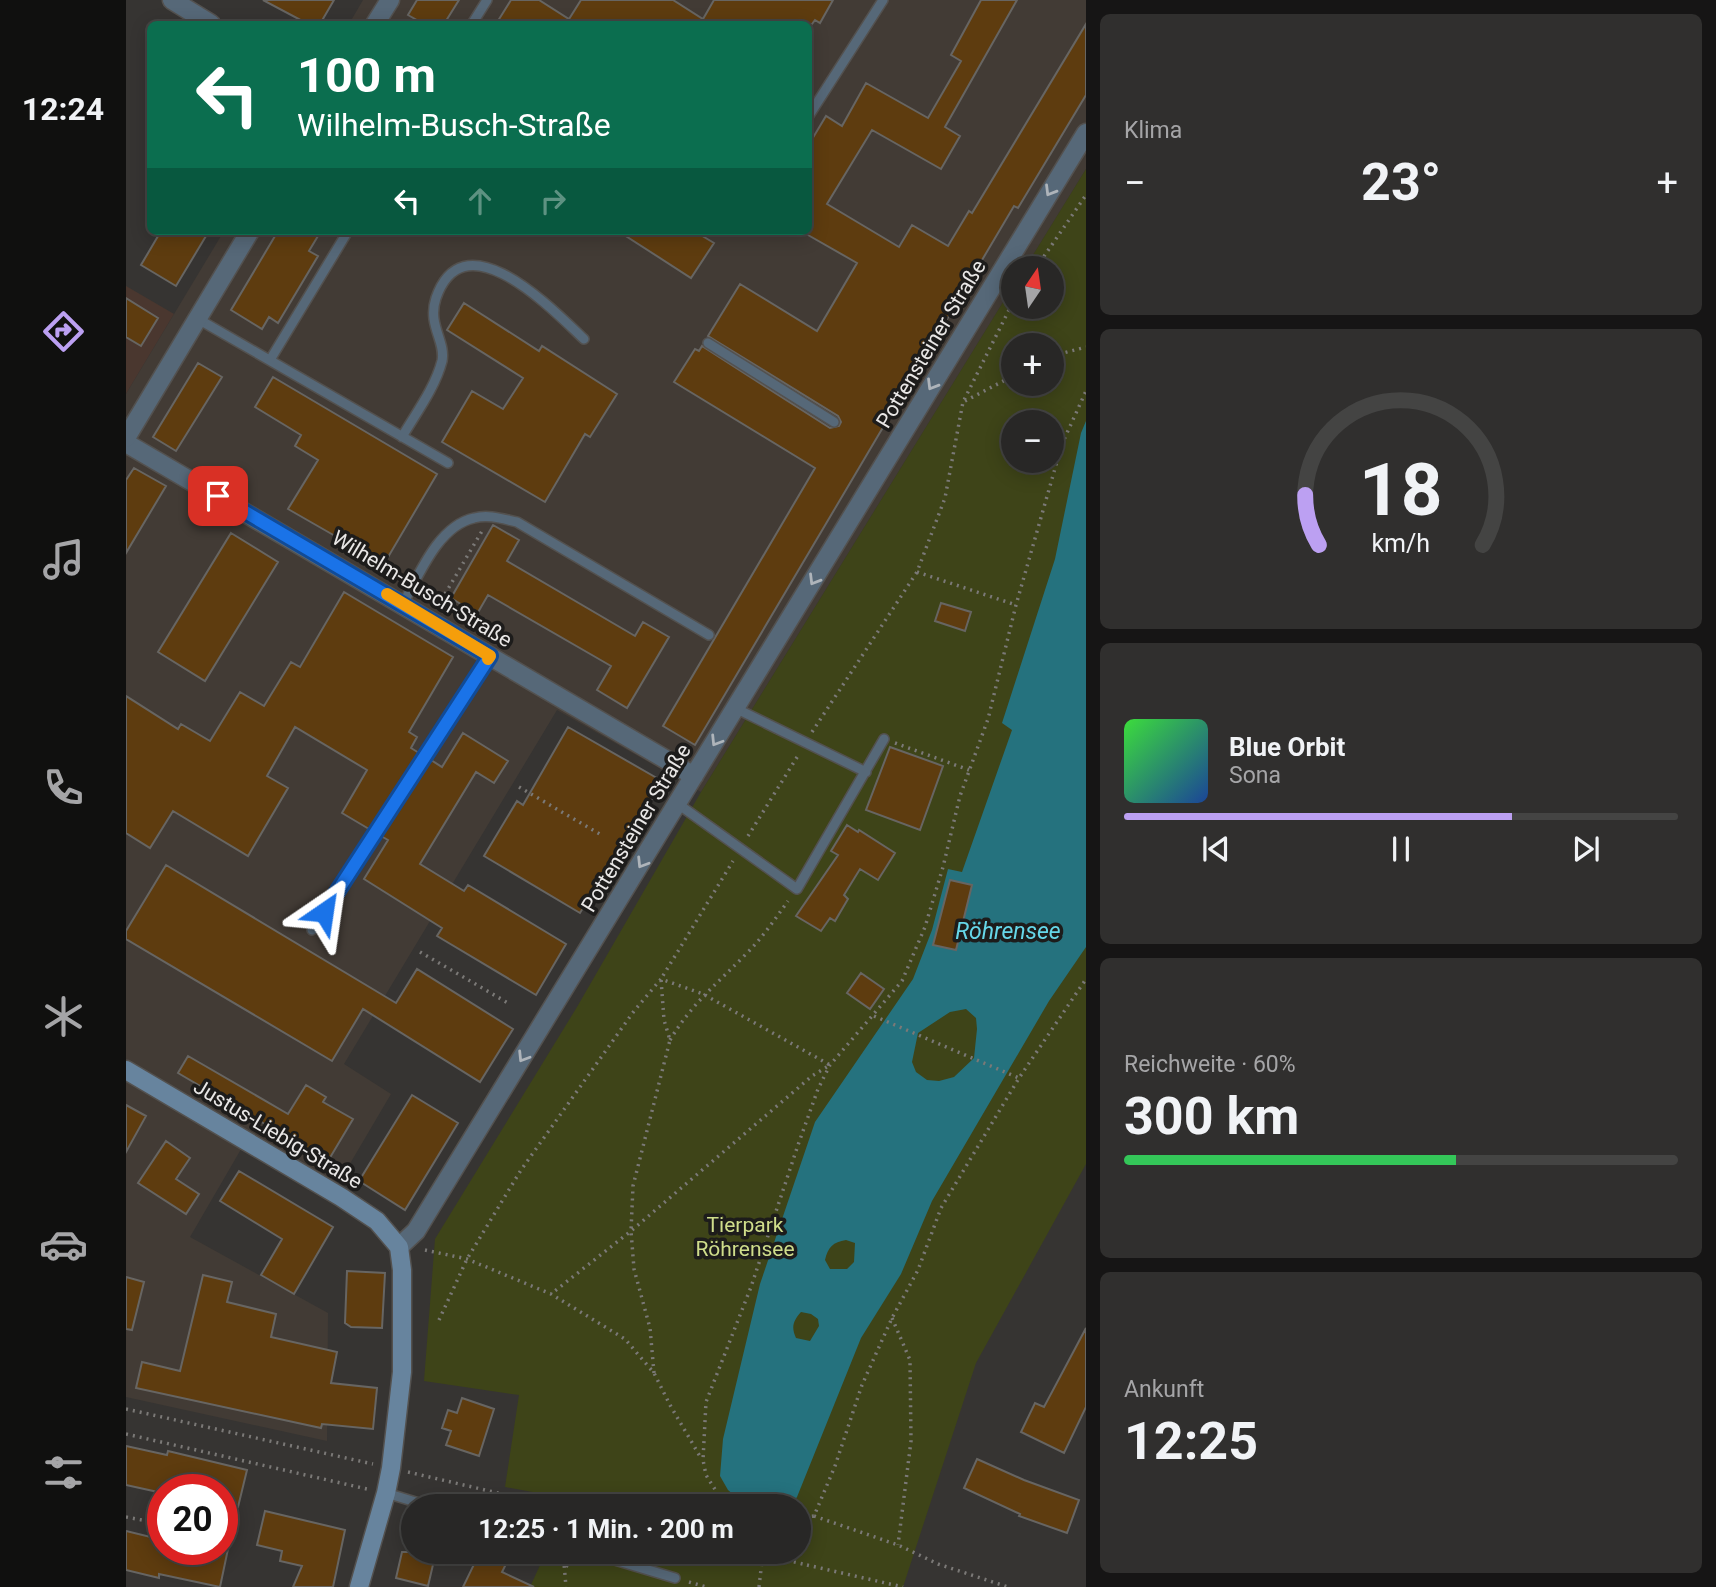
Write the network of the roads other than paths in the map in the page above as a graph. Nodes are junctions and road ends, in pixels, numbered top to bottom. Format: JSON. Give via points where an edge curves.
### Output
{"nodes":[{"id":1,"x":172,"y":0,"type":"edge"},
{"id":2,"x":390,"y":0,"type":"edge"},
{"id":3,"x":486,"y":0,"type":"edge"},
{"id":4,"x":883,"y":0,"type":"edge"},
{"id":5,"x":206,"y":21,"type":"edge"},
{"id":6,"x":377,"y":21,"type":"edge"},
{"id":7,"x":474,"y":21,"type":"edge"},
{"id":8,"x":812,"y":111,"type":"edge"},
{"id":9,"x":1086,"y":133,"type":"edge"},
{"id":10,"x":248,"y":235,"type":"edge"},
{"id":11,"x":346,"y":235,"type":"edge"},
{"id":12,"x":198,"y":319,"type":"junction"},
{"id":13,"x":584,"y":339,"type":"dead end"},
{"id":14,"x":708,"y":343,"type":"dead end"},
{"id":15,"x":270,"y":360,"type":"junction"},
{"id":16,"x":834,"y":422,"type":"dead end"},
{"id":17,"x":402,"y":437,"type":"junction"},
{"id":18,"x":126,"y":441,"type":"edge"},
{"id":19,"x":448,"y":463,"type":"dead end"},
{"id":20,"x":403,"y":604,"type":"junction"},
{"id":21,"x":709,"y":635,"type":"dead end"},
{"id":22,"x":490,"y":656,"type":"junction"},
{"id":23,"x":737,"y":709,"type":"junction"},
{"id":24,"x":884,"y":739,"type":"road end"},
{"id":25,"x":866,"y":772,"type":"junction"},
{"id":26,"x":694,"y":776,"type":"junction"},
{"id":27,"x":678,"y":804,"type":"junction"},
{"id":28,"x":312,"y":930,"type":"dead end"},
{"id":29,"x":126,"y":1070,"type":"edge"},
{"id":30,"x":399,"y":1247,"type":"junction"},
{"id":31,"x":386,"y":1493,"type":"junction"},
{"id":32,"x":401,"y":1498,"type":"edge"},
{"id":33,"x":628,"y":1564,"type":"edge"},
{"id":34,"x":675,"y":1578,"type":"dead end"},
{"id":35,"x":359,"y":1587,"type":"edge"}],
"edges":[{"from":1,"to":5,"type":"street"},
{"from":2,"to":6,"type":"street"},
{"from":3,"to":7,"type":"lane"},
{"from":4,"to":8,"type":"lane"},
{"from":9,"to":23,"type":"street","name":"Pottensteiner Straße","one_way":true},
{"from":10,"to":12,"type":"street"},
{"from":11,"to":15,"type":"lane"},
{"from":12,"to":15,"type":"lane"},
{"from":12,"to":18,"type":"street"},
{"from":13,"to":17,"type":"lane","via":[[514,280],[482,266],[458,267],[436,296],[435,332],[443,357],[436,379]]},
{"from":14,"to":16,"type":"lane"},
{"from":15,"to":17,"type":"lane"},
{"from":17,"to":19,"type":"lane"},
{"from":18,"to":20,"type":"street","name":"Wilhelm-Busch-Straße"},
{"from":20,"to":21,"type":"lane","via":[[447,533],[473,518],[491,516],[517,522]]},
{"from":20,"to":22,"type":"street","name":"Wilhelm-Busch-Straße"},
{"from":22,"to":26,"type":"street","name":"Wilhelm-Busch-Straße"},
{"from":22,"to":28,"type":"lane"},
{"from":23,"to":25,"type":"lane"},
{"from":23,"to":26,"type":"street","name":"Pottensteiner Straße","one_way":true},
{"from":24,"to":25,"type":"lane"},
{"from":25,"to":27,"type":"lane","via":[[797,889]]},
{"from":26,"to":27,"type":"street","name":"Pottensteiner Straße"},
{"from":27,"to":30,"type":"street","name":"Pottensteiner Straße","one_way":true,"via":[[416,1231]]},
{"from":29,"to":30,"type":"main road","name":"Justus-Liebig-Straße","via":[[341,1197],[377,1221]]},
{"from":30,"to":31,"type":"main road","via":[[402,1372]]},
{"from":31,"to":32,"type":"lane"},
{"from":31,"to":35,"type":"main road"},
{"from":33,"to":34,"type":"lane"}]}
